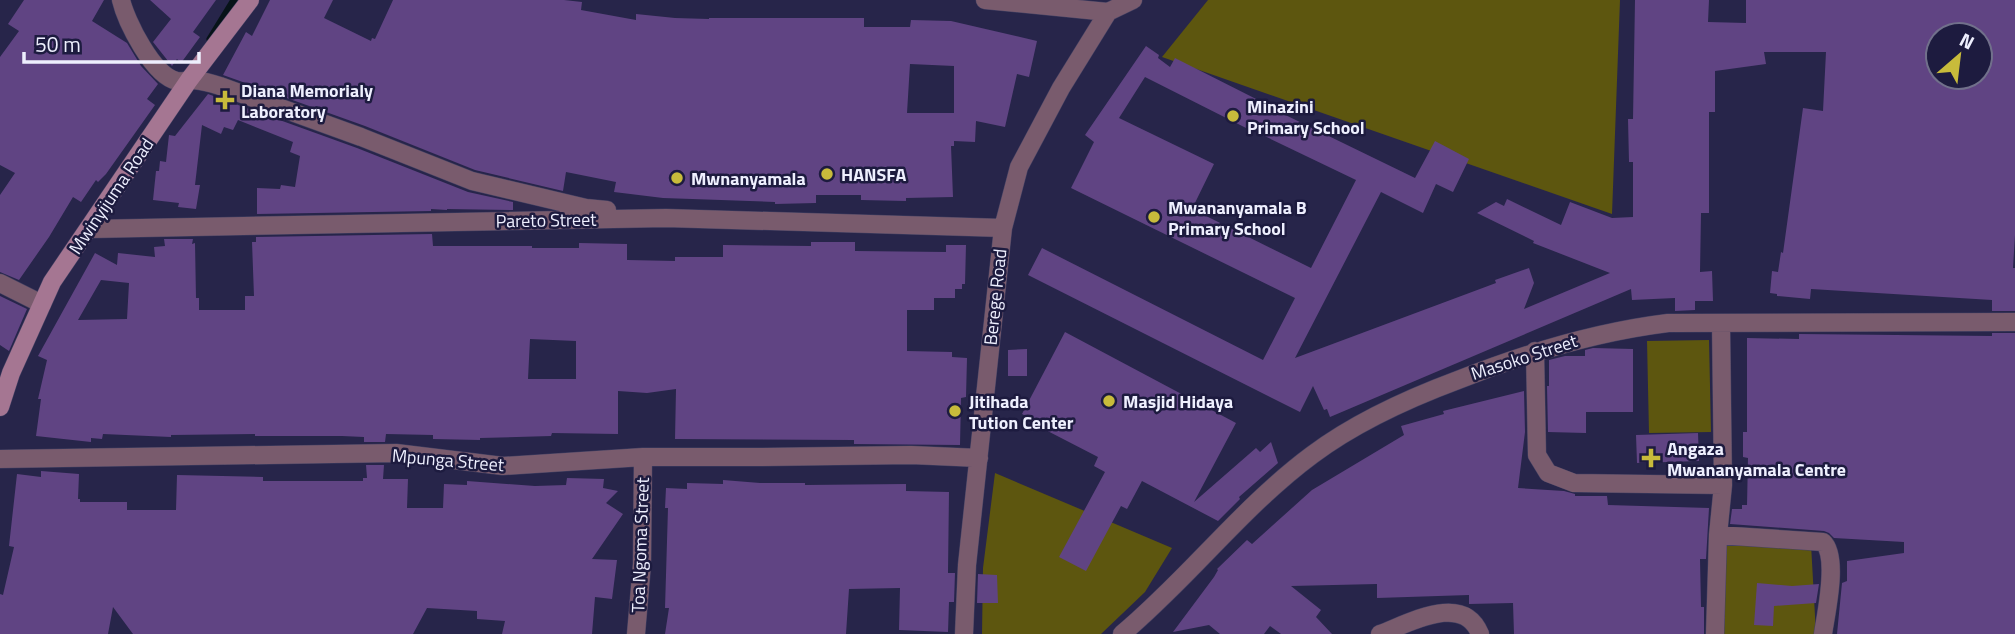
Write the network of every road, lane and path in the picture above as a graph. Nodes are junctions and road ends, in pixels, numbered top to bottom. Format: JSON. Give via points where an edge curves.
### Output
{"nodes":[{"id":1,"x":121,"y":0,"type":"edge"},
{"id":2,"x":250,"y":0,"type":"edge"},
{"id":3,"x":985,"y":0,"type":"edge"},
{"id":4,"x":1133,"y":0,"type":"edge"},
{"id":5,"x":1108,"y":12,"type":"junction"},
{"id":6,"x":189,"y":80,"type":"junction"},
{"id":7,"x":666,"y":218,"type":"junction"},
{"id":8,"x":1003,"y":228,"type":"junction"},
{"id":9,"x":90,"y":229,"type":"junction"},
{"id":10,"x":0,"y":283,"type":"edge"},
{"id":11,"x":42,"y":304,"type":"junction"},
{"id":12,"x":1721,"y":323,"type":"junction"},
{"id":13,"x":2015,"y":323,"type":"edge"},
{"id":14,"x":1535,"y":351,"type":"junction"},
{"id":15,"x":0,"y":407,"type":"edge"},
{"id":16,"x":643,"y":457,"type":"junction"},
{"id":17,"x":979,"y":458,"type":"junction"},
{"id":18,"x":0,"y":459,"type":"edge"},
{"id":19,"x":1723,"y":485,"type":"junction"},
{"id":20,"x":1718,"y":535,"type":"junction"},
{"id":21,"x":1133,"y":631,"type":"edge"},
{"id":22,"x":636,"y":634,"type":"edge"},
{"id":23,"x":964,"y":634,"type":"edge"},
{"id":24,"x":1380,"y":634,"type":"edge"},
{"id":25,"x":1480,"y":634,"type":"edge"},
{"id":26,"x":1716,"y":634,"type":"edge"},
{"id":27,"x":1823,"y":634,"type":"edge"}],
"edges":[{"from":1,"to":6,"type":"street","via":[[127,20],[162,73],[177,82]]},
{"from":2,"to":6,"type":"street","name":"Mwinyijuma Road"},
{"from":3,"to":5,"type":"street"},
{"from":4,"to":5,"type":"street"},
{"from":5,"to":8,"type":"street","name":"Berege Road","via":[[1018,167]]},
{"from":6,"to":7,"type":"street","via":[[220,86],[316,120],[472,181],[586,208]]},
{"from":6,"to":9,"type":"street","name":"Mwinyijuma Road"},
{"from":7,"to":8,"type":"street","name":"Pareto Street"},
{"from":7,"to":9,"type":"street","name":"Pareto Street"},
{"from":8,"to":17,"type":"street","name":"Berege Road"},
{"from":9,"to":11,"type":"street","name":"Mwinyijuma Road"},
{"from":10,"to":11,"type":"street"},
{"from":11,"to":15,"type":"street","name":"Mwinyijuma Road"},
{"from":12,"to":13,"type":"street","name":"Masoko Street"},
{"from":12,"to":14,"type":"street","name":"Masoko Street","via":[[1628,328]]},
{"from":12,"to":19,"type":"street"},
{"from":14,"to":19,"type":"street","via":[[1537,455],[1548,474],[1574,483]]},
{"from":14,"to":21,"type":"street","name":"Masoko Street","via":[[1396,405],[1312,455],[1270,490]]},
{"from":16,"to":17,"type":"street","name":"Mpunga Street"},
{"from":16,"to":18,"type":"street","name":"Mpunga Street","via":[[503,466],[396,453]]},
{"from":16,"to":22,"type":"street","name":"Toa Ngoma Street"},
{"from":17,"to":23,"type":"street","name":"Berege Road"},
{"from":19,"to":20,"type":"street"},
{"from":20,"to":26,"type":"street"},
{"from":20,"to":27,"type":"street","via":[[1823,542],[1831,562]]},
{"from":24,"to":25,"type":"street","via":[[1443,612],[1470,619]]}]}
